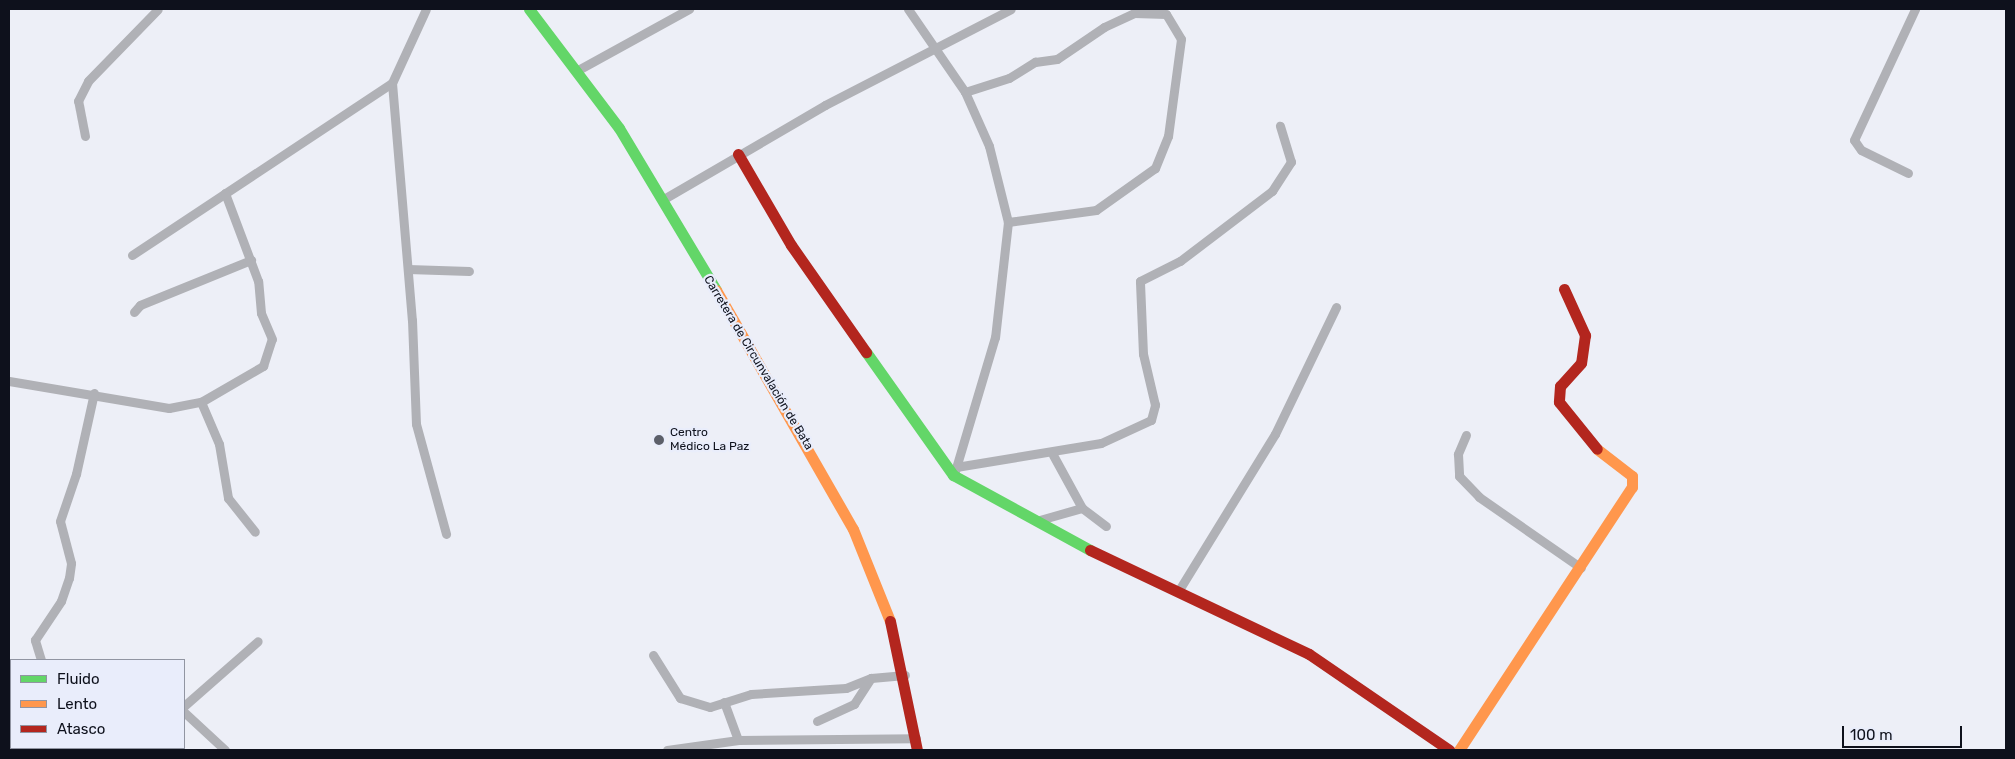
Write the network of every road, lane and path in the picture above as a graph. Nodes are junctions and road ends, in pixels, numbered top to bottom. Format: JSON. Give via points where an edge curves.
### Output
{"nodes":[{"id":1,"x":158,"y":9,"type":"edge"},
{"id":2,"x":426,"y":9,"type":"edge"},
{"id":3,"x":529,"y":9,"type":"edge"},
{"id":4,"x":689,"y":9,"type":"edge"},
{"id":5,"x":908,"y":9,"type":"edge"},
{"id":6,"x":1011,"y":9,"type":"edge"},
{"id":7,"x":1915,"y":9,"type":"edge"},
{"id":8,"x":937,"y":46,"type":"junction"},
{"id":9,"x":578,"y":70,"type":"junction"},
{"id":10,"x":392,"y":83,"type":"junction"},
{"id":11,"x":965,"y":92,"type":"junction"},
{"id":12,"x":1280,"y":126,"type":"dead end"},
{"id":13,"x":85,"y":136,"type":"dead end"},
{"id":14,"x":738,"y":154,"type":"junction"},
{"id":15,"x":1908,"y":173,"type":"dead end"},
{"id":16,"x":226,"y":193,"type":"junction"},
{"id":17,"x":662,"y":200,"type":"junction"},
{"id":18,"x":1008,"y":222,"type":"junction"},
{"id":19,"x":132,"y":255,"type":"dead end"},
{"id":20,"x":251,"y":260,"type":"junction"},
{"id":21,"x":408,"y":269,"type":"junction"},
{"id":22,"x":469,"y":271,"type":"dead end"},
{"id":23,"x":1564,"y":289,"type":"dead end"},
{"id":24,"x":1336,"y":307,"type":"dead end"},
{"id":25,"x":134,"y":312,"type":"dead end"},
{"id":26,"x":9,"y":381,"type":"edge"},
{"id":27,"x":94,"y":393,"type":"junction"},
{"id":28,"x":201,"y":402,"type":"junction"},
{"id":29,"x":1466,"y":435,"type":"dead end"},
{"id":30,"x":1053,"y":454,"type":"junction"},
{"id":31,"x":955,"y":471,"type":"junction"},
{"id":32,"x":1082,"y":508,"type":"junction"},
{"id":33,"x":1036,"y":521,"type":"junction"},
{"id":34,"x":1106,"y":526,"type":"dead end"},
{"id":35,"x":255,"y":532,"type":"dead end"},
{"id":36,"x":446,"y":534,"type":"dead end"},
{"id":37,"x":1581,"y":568,"type":"junction"},
{"id":38,"x":1179,"y":590,"type":"junction"},
{"id":39,"x":258,"y":641,"type":"dead end"},
{"id":40,"x":653,"y":655,"type":"dead end"},
{"id":41,"x":40,"y":659,"type":"edge"},
{"id":42,"x":905,"y":675,"type":"junction"},
{"id":43,"x":871,"y":678,"type":"junction"},
{"id":44,"x":724,"y":702,"type":"junction"},
{"id":45,"x":185,"y":705,"type":"edge"},
{"id":46,"x":185,"y":713,"type":"edge"},
{"id":47,"x":817,"y":721,"type":"dead end"},
{"id":48,"x":738,"y":740,"type":"junction"},
{"id":49,"x":916,"y":744,"type":"edge"},
{"id":50,"x":225,"y":750,"type":"edge"},
{"id":51,"x":666,"y":750,"type":"edge"},
{"id":52,"x":1449,"y":750,"type":"edge"},
{"id":53,"x":1460,"y":750,"type":"edge"}],
"edges":[{"from":1,"to":13,"type":"street","via":[[88,81],[78,101]]},
{"from":2,"to":10,"type":"street"},
{"from":3,"to":9,"type":"street","name":"Carretera de Circunvalación de Bata"},
{"from":4,"to":9,"type":"street"},
{"from":5,"to":8,"type":"street"},
{"from":6,"to":8,"type":"street"},
{"from":7,"to":15,"type":"street","via":[[1854,140],[1861,150]]},
{"from":8,"to":11,"type":"street"},
{"from":8,"to":14,"type":"street"},
{"from":9,"to":17,"type":"street","name":"Carretera de Circunvalación de Bata"},
{"from":10,"to":16,"type":"street"},
{"from":10,"to":21,"type":"street"},
{"from":11,"to":18,"type":"street","via":[[989,146]]},
{"from":11,"to":18,"type":"street","via":[[1009,78],[1035,62],[1057,59],[1104,27],[1134,13],[1166,14],[1181,39],[1168,136],[1155,168],[1096,210]]},
{"from":12,"to":30,"type":"street","via":[[1291,162],[1272,191],[1180,261],[1140,281],[1143,354],[1155,406],[1151,420],[1101,444]]},
{"from":14,"to":17,"type":"street"},
{"from":14,"to":31,"type":"street","via":[[792,245]]},
{"from":16,"to":19,"type":"street"},
{"from":16,"to":20,"type":"street"},
{"from":17,"to":42,"type":"street","name":"Carretera de Circunvalación de Bata","via":[[788,410],[853,529],[896,635]]},
{"from":18,"to":31,"type":"street","via":[[995,338]]},
{"from":20,"to":25,"type":"street","via":[[140,305]]},
{"from":20,"to":28,"type":"street","via":[[273,348],[256,372]]},
{"from":21,"to":22,"type":"street"},
{"from":21,"to":36,"type":"street","via":[[416,424]]},
{"from":23,"to":37,"type":"street","via":[[1585,335],[1581,364],[1560,386],[1559,402],[1592,445],[1633,480],[1628,496]]},
{"from":24,"to":38,"type":"street","via":[[1276,434]]},
{"from":26,"to":27,"type":"street"},
{"from":27,"to":28,"type":"street","via":[[155,408]]},
{"from":27,"to":41,"type":"street","via":[[76,474],[60,521],[71,563],[69,578],[36,640],[34,650]]},
{"from":28,"to":35,"type":"street","via":[[219,444],[228,498]]},
{"from":29,"to":37,"type":"street","via":[[1458,454],[1459,476],[1479,497]]},
{"from":30,"to":31,"type":"street"},
{"from":30,"to":32,"type":"street"},
{"from":31,"to":33,"type":"street"},
{"from":32,"to":33,"type":"street"},
{"from":32,"to":34,"type":"street"},
{"from":33,"to":38,"type":"street","via":[[1109,561]]},
{"from":37,"to":53,"type":"street"},
{"from":38,"to":52,"type":"street","via":[[1323,662]]},
{"from":39,"to":45,"type":"street"},
{"from":40,"to":44,"type":"street","via":[[680,698],[710,707]]},
{"from":42,"to":43,"type":"street"},
{"from":42,"to":49,"type":"street","name":"Carretera de Circunvalación de Bata"},
{"from":43,"to":44,"type":"street","via":[[846,688],[751,694]]},
{"from":43,"to":47,"type":"street","via":[[854,704]]},
{"from":44,"to":48,"type":"street"},
{"from":46,"to":50,"type":"street"},
{"from":48,"to":49,"type":"street"},
{"from":48,"to":51,"type":"street"}]}
